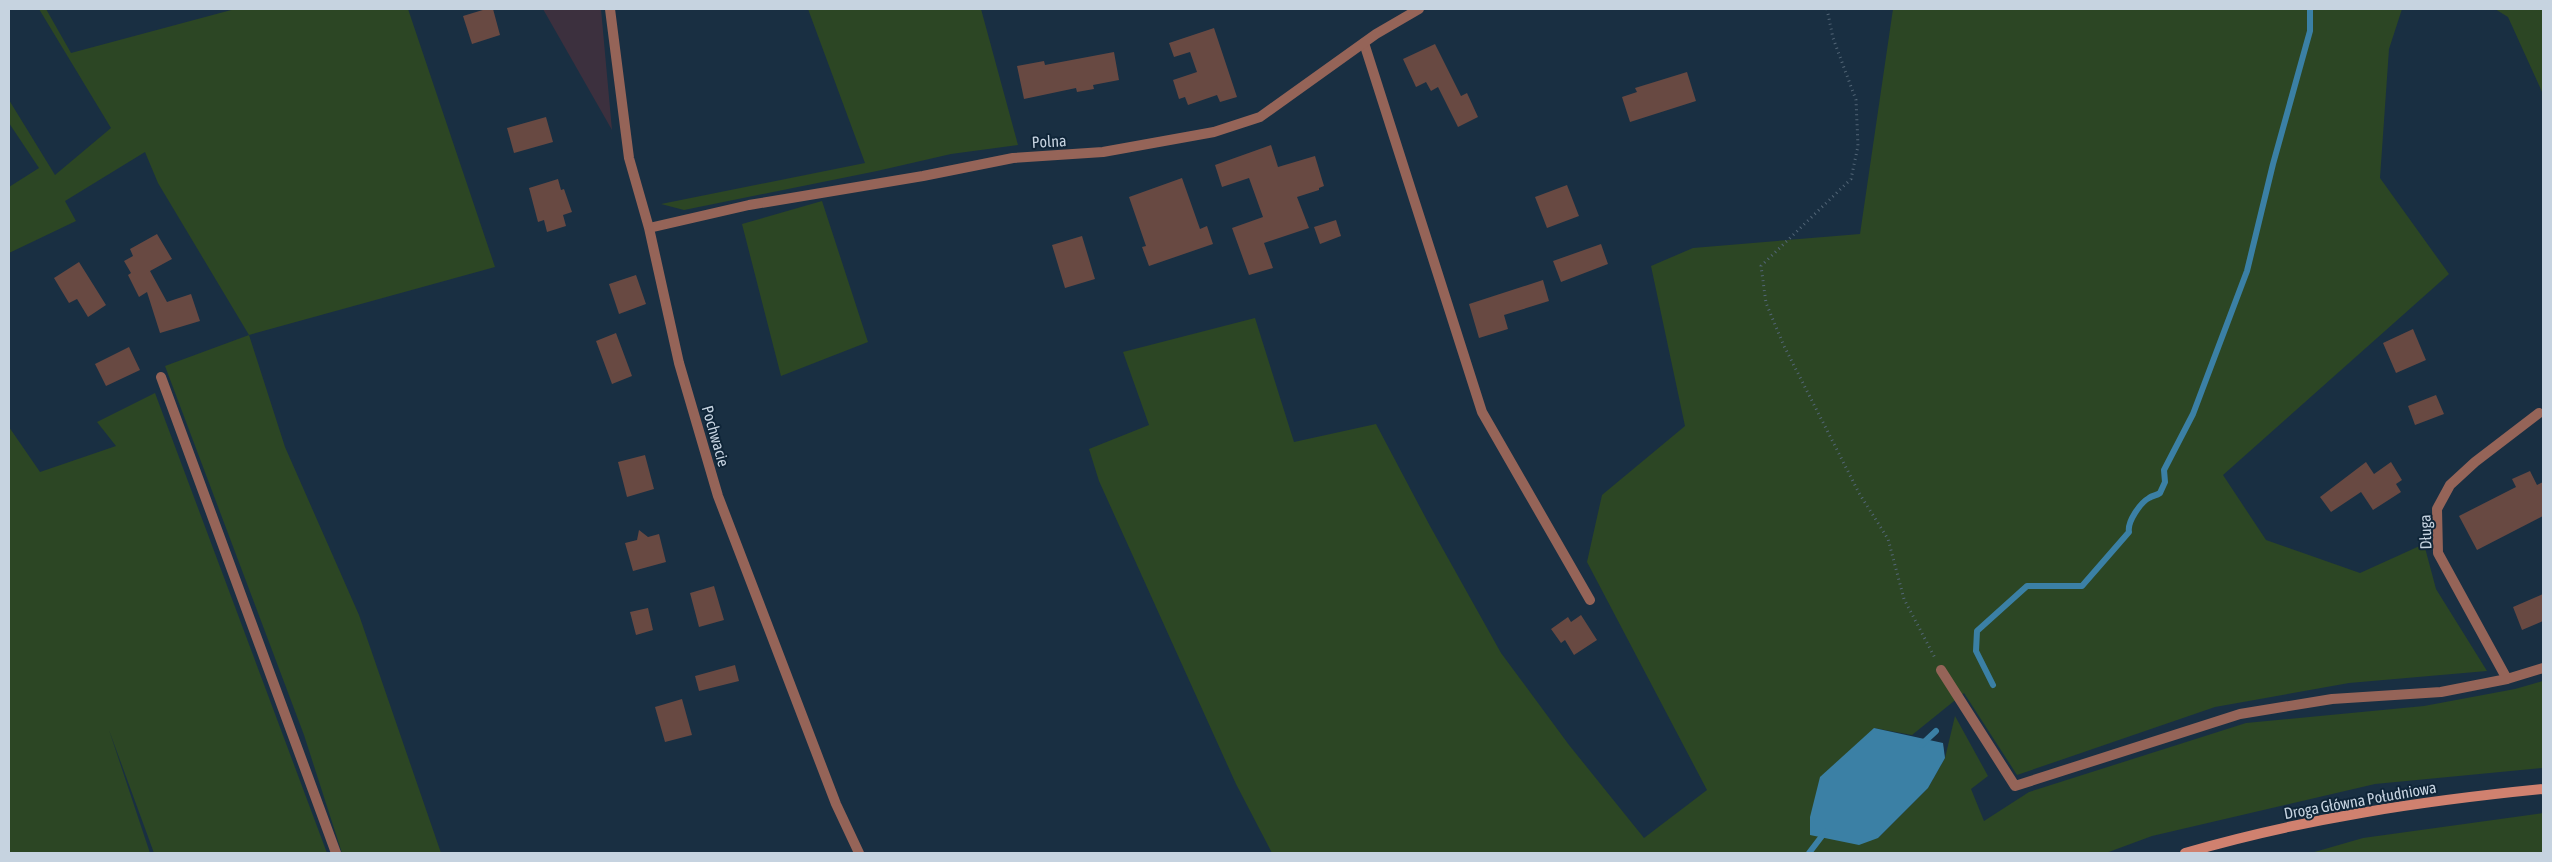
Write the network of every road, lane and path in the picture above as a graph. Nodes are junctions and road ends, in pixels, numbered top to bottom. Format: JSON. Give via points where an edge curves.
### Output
{"nodes":[{"id":1,"x":610,"y":9,"type":"edge"},
{"id":2,"x":1419,"y":9,"type":"edge"},
{"id":3,"x":1827,"y":9,"type":"edge"},
{"id":4,"x":1364,"y":43,"type":"junction"},
{"id":5,"x":650,"y":228,"type":"junction"},
{"id":6,"x":161,"y":377,"type":"dead end"},
{"id":7,"x":2539,"y":413,"type":"dead end"},
{"id":8,"x":1590,"y":600,"type":"dead end"},
{"id":9,"x":2543,"y":668,"type":"edge"},
{"id":10,"x":1941,"y":670,"type":"joint"},
{"id":11,"x":2507,"y":679,"type":"junction"},
{"id":12,"x":2543,"y":790,"type":"edge"},
{"id":13,"x":336,"y":853,"type":"edge"},
{"id":14,"x":859,"y":853,"type":"edge"},
{"id":15,"x":2185,"y":853,"type":"edge"}],
"edges":[{"from":1,"to":5,"type":"street","name":"Pochwacie","via":[[629,158]]},
{"from":2,"to":4,"type":"street","name":"Polna"},
{"from":3,"to":10,"type":"path","via":[[1833,38],[1856,100],[1858,146],[1851,179],[1761,266],[1766,304],[1854,485],[1888,539],[1904,599]]},
{"from":4,"to":5,"type":"street","name":"Polna","via":[[1260,117],[1214,132],[1103,152],[1013,158],[749,205]]},
{"from":4,"to":8,"type":"street","via":[[1482,412]]},
{"from":5,"to":14,"type":"street","name":"Pochwacie","via":[[679,363],[718,496],[814,751]]},
{"from":6,"to":13,"type":"street"},
{"from":7,"to":11,"type":"street","name":"Długa","via":[[2450,485],[2437,509],[2438,552]]},
{"from":9,"to":11,"type":"street"},
{"from":10,"to":11,"type":"street","via":[[2015,786],[2240,714],[2332,699],[2441,692]]},
{"from":12,"to":15,"type":"main road","name":"Droga Główna Południowa","via":[[2454,799],[2350,815]]}]}
